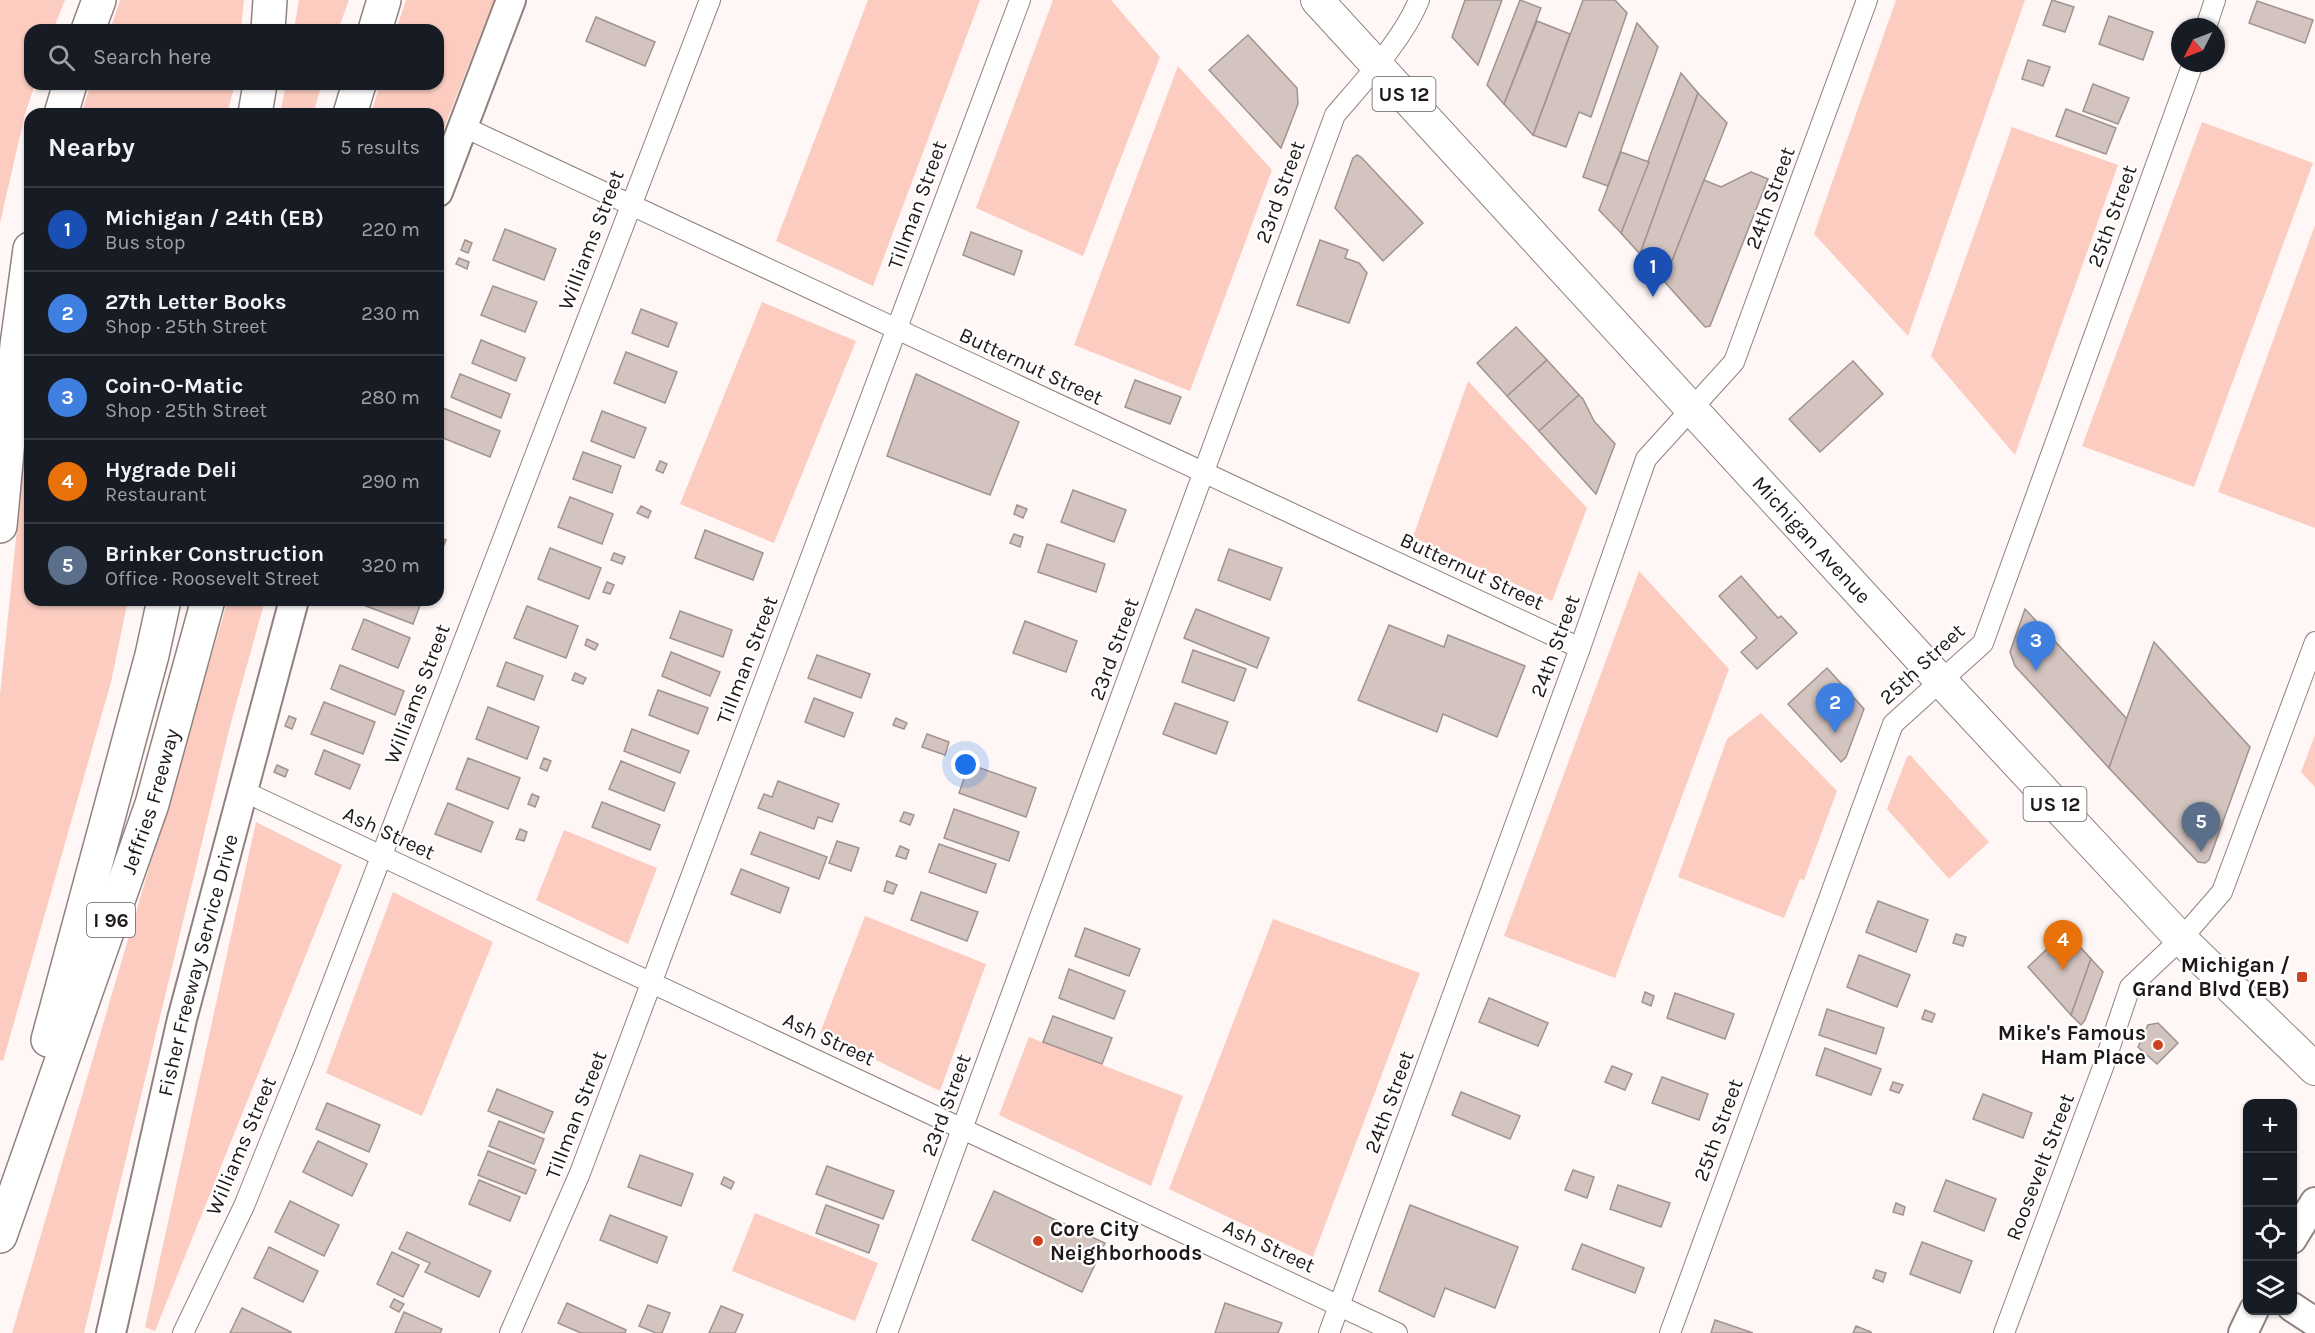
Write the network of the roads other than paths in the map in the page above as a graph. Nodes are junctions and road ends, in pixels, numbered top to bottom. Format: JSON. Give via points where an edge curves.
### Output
{"nodes":[{"id":1,"x":99,"y":0,"type":"edge"},
{"id":2,"x":270,"y":0,"type":"edge"},
{"id":3,"x":384,"y":0,"type":"edge"},
{"id":4,"x":511,"y":0,"type":"edge"},
{"id":5,"x":710,"y":0,"type":"edge"},
{"id":6,"x":1020,"y":0,"type":"edge"},
{"id":7,"x":1317,"y":0,"type":"edge"},
{"id":8,"x":1419,"y":0,"type":"edge"},
{"id":9,"x":1867,"y":0,"type":"edge"},
{"id":10,"x":2216,"y":0,"type":"edge"},
{"id":11,"x":2209,"y":18,"type":"edge"},
{"id":12,"x":90,"y":24,"type":"edge"},
{"id":13,"x":268,"y":24,"type":"edge"},
{"id":14,"x":377,"y":24,"type":"edge"},
{"id":15,"x":1377,"y":65,"type":"junction"},
{"id":16,"x":2190,"y":72,"type":"edge"},
{"id":17,"x":68,"y":90,"type":"edge"},
{"id":18,"x":259,"y":90,"type":"edge"},
{"id":19,"x":357,"y":90,"type":"edge"},
{"id":20,"x":63,"y":108,"type":"edge"},
{"id":21,"x":256,"y":108,"type":"edge"},
{"id":22,"x":352,"y":108,"type":"edge"},
{"id":23,"x":462,"y":126,"type":"junction"},
{"id":24,"x":444,"y":176,"type":"edge"},
{"id":25,"x":630,"y":206,"type":"junction"},
{"id":26,"x":24,"y":293,"type":"edge"},
{"id":27,"x":896,"y":330,"type":"junction"},
{"id":28,"x":1692,"y":408,"type":"junction"},
{"id":29,"x":1204,"y":472,"type":"junction"},
{"id":30,"x":0,"y":526,"type":"edge"},
{"id":31,"x":163,"y":606,"type":"edge"},
{"id":32,"x":206,"y":606,"type":"edge"},
{"id":33,"x":292,"y":606,"type":"edge"},
{"id":34,"x":2315,"y":642,"type":"edge"},
{"id":35,"x":1580,"y":648,"type":"junction"},
{"id":36,"x":1940,"y":681,"type":"junction"},
{"id":37,"x":242,"y":790,"type":"junction"},
{"id":38,"x":381,"y":856,"type":"junction"},
{"id":39,"x":2181,"y":939,"type":"junction"},
{"id":40,"x":651,"y":982,"type":"junction"},
{"id":41,"x":2315,"y":1069,"type":"edge"},
{"id":42,"x":963,"y":1128,"type":"junction"},
{"id":43,"x":2315,"y":1202,"type":"edge"},
{"id":44,"x":0,"y":1218,"type":"edge"},
{"id":45,"x":2297,"y":1231,"type":"edge"},
{"id":46,"x":0,"y":1236,"type":"edge"},
{"id":47,"x":1340,"y":1306,"type":"junction"},
{"id":48,"x":2297,"y":1310,"type":"edge"},
{"id":49,"x":2252,"y":1315,"type":"edge"},
{"id":50,"x":2315,"y":1322,"type":"edge"},
{"id":51,"x":111,"y":1333,"type":"edge"},
{"id":52,"x":183,"y":1333,"type":"edge"},
{"id":53,"x":510,"y":1333,"type":"edge"},
{"id":54,"x":887,"y":1333,"type":"edge"},
{"id":55,"x":1329,"y":1333,"type":"edge"},
{"id":56,"x":1396,"y":1333,"type":"edge"},
{"id":57,"x":1670,"y":1333,"type":"edge"},
{"id":58,"x":2004,"y":1333,"type":"edge"},
{"id":59,"x":2243,"y":1333,"type":"edge"}],
"edges":[{"from":1,"to":12,"type":"highway"},
{"from":2,"to":13,"type":"highway"},
{"from":3,"to":14,"type":"highway"},
{"from":4,"to":23,"type":"street"},
{"from":5,"to":25,"type":"street","name":"Williams Street"},
{"from":6,"to":27,"type":"street","name":"Tillman Street"},
{"from":7,"to":15,"type":"main road","name":"Michigan Avenue","number":"US 12"},
{"from":8,"to":15,"type":"street","name":"23rd Street"},
{"from":9,"to":28,"type":"street","name":"24th Street","via":[[1734,363]]},
{"from":10,"to":11,"type":"street"},
{"from":15,"to":28,"type":"main road","name":"Michigan Avenue","number":"US 12"},
{"from":15,"to":29,"type":"street","name":"23rd Street","via":[[1335,115]]},
{"from":16,"to":36,"type":"street","name":"25th Street","via":[[1983,643]]},
{"from":17,"to":20,"type":"highway"},
{"from":18,"to":21,"type":"highway"},
{"from":19,"to":22,"type":"highway"},
{"from":23,"to":24,"type":"street"},
{"from":23,"to":25,"type":"street","name":"Butternut Street"},
{"from":25,"to":27,"type":"street","name":"Butternut Street"},
{"from":25,"to":38,"type":"street","name":"Williams Street"},
{"from":26,"to":30,"type":"highway"},
{"from":27,"to":29,"type":"street","name":"Butternut Street"},
{"from":27,"to":40,"type":"street","name":"Tillman Street"},
{"from":28,"to":35,"type":"street","name":"24th Street","via":[[1646,459]]},
{"from":28,"to":36,"type":"main road","name":"Michigan Avenue","number":"US 12"},
{"from":29,"to":35,"type":"street","name":"Butternut Street"},
{"from":29,"to":42,"type":"street","name":"23rd Street"},
{"from":31,"to":44,"type":"highway"},
{"from":32,"to":46,"type":"highway","name":"Jeffries Freeway","number":"I 96","via":[[152,804]]},
{"from":33,"to":37,"type":"street","name":"Fisher Freeway Service Drive"},
{"from":34,"to":39,"type":"street","name":"Roosevelt Street","via":[[2222,892]]},
{"from":35,"to":47,"type":"street","name":"24th Street"},
{"from":36,"to":39,"type":"main road","name":"Michigan Avenue","number":"US 12"},
{"from":36,"to":57,"type":"street","name":"25th Street","via":[[1893,724]]},
{"from":37,"to":38,"type":"street","name":"Ash Street"},
{"from":37,"to":51,"type":"street","name":"Fisher Freeway Service Drive","via":[[182,1019]]},
{"from":38,"to":40,"type":"street","name":"Ash Street"},
{"from":38,"to":52,"type":"street","name":"Williams Street","via":[[248,1196]]},
{"from":39,"to":41,"type":"main road","name":"Michigan Avenue","number":"US 12"},
{"from":39,"to":58,"type":"street","name":"Roosevelt Street","via":[[2130,987]]},
{"from":40,"to":42,"type":"street","name":"Ash Street"},
{"from":40,"to":53,"type":"street","name":"Tillman Street","via":[[580,1173]]},
{"from":42,"to":47,"type":"street","name":"Ash Street"},
{"from":42,"to":54,"type":"street","name":"23rd Street"},
{"from":43,"to":45,"type":"street"},
{"from":47,"to":55,"type":"street","name":"24th Street"},
{"from":47,"to":56,"type":"street","name":"Ash Street"},
{"from":48,"to":50,"type":"street"},
{"from":49,"to":59,"type":"street"}]}
